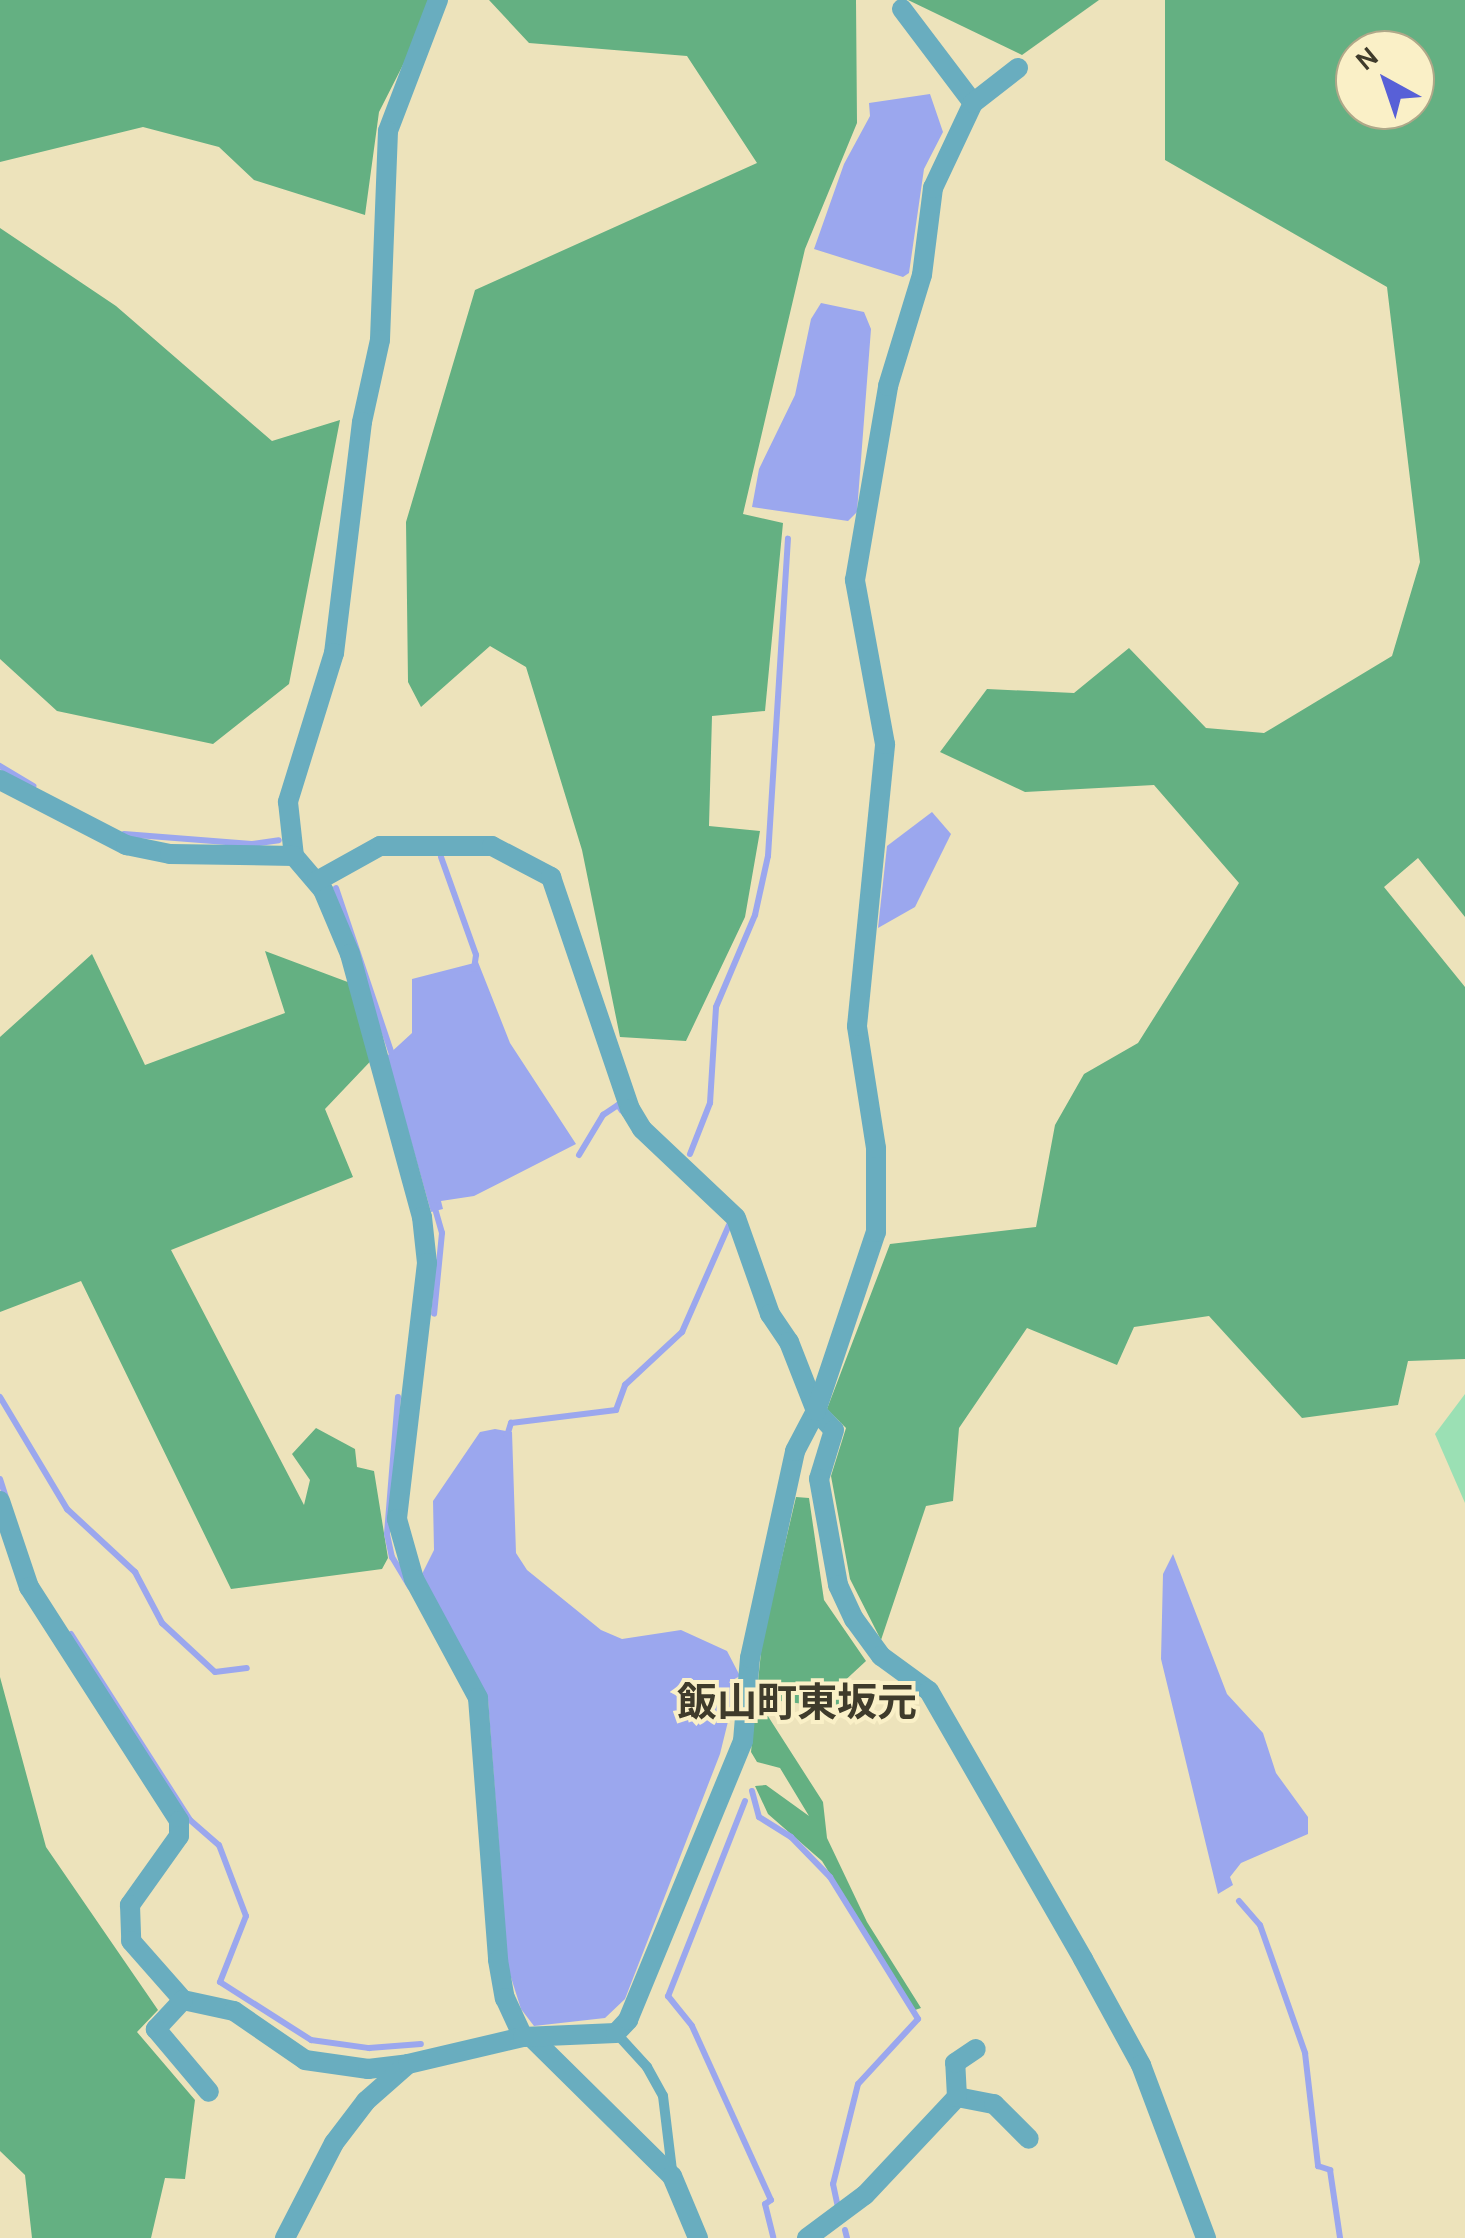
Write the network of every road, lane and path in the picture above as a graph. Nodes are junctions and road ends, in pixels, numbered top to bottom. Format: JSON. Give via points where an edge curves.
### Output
{"nodes":[{"id":1,"x":438,"y":0,"type":"edge"},
{"id":2,"x":902,"y":9,"type":"dead end"},
{"id":3,"x":1018,"y":68,"type":"dead end"},
{"id":4,"x":973,"y":103,"type":"junction"},
{"id":5,"x":0,"y":780,"type":"edge"},
{"id":6,"x":294,"y":856,"type":"junction"},
{"id":7,"x":316,"y":881,"type":"junction"},
{"id":8,"x":816,"y":1411,"type":"junction"},
{"id":9,"x":0,"y":1502,"type":"edge"},
{"id":10,"x":183,"y":2000,"type":"junction"},
{"id":11,"x":616,"y":2033,"type":"junction"},
{"id":12,"x":527,"y":2037,"type":"junction"},
{"id":13,"x":976,"y":2049,"type":"dead end"},
{"id":14,"x":408,"y":2064,"type":"junction"},
{"id":15,"x":208,"y":2092,"type":"dead end"},
{"id":16,"x":957,"y":2096,"type":"junction"},
{"id":17,"x":1029,"y":2138,"type":"dead end"},
{"id":18,"x":672,"y":2176,"type":"junction"},
{"id":19,"x":286,"y":2238,"type":"edge"},
{"id":20,"x":698,"y":2238,"type":"edge"},
{"id":21,"x":807,"y":2238,"type":"edge"},
{"id":22,"x":1206,"y":2238,"type":"edge"}],
"edges":[{"from":1,"to":6,"type":"street","via":[[388,131],[380,340],[362,422],[334,653],[294,766],[288,802]]},
{"from":2,"to":4,"type":"street"},
{"from":3,"to":4,"type":"street"},
{"from":4,"to":8,"type":"street","via":[[933,188],[922,275],[888,386],[855,580],[885,744],[857,1026],[876,1148],[876,1232]]},
{"from":5,"to":6,"type":"street","via":[[126,845],[170,854]]},
{"from":6,"to":7,"type":"street"},
{"from":7,"to":8,"type":"street","via":[[380,846],[492,846],[551,876],[630,1109],[650,1137],[736,1218],[770,1314],[789,1342]]},
{"from":7,"to":12,"type":"street","via":[[350,954],[422,1217],[427,1263],[398,1519],[414,1579],[478,1698],[498,1960],[504,1998]]},
{"from":8,"to":11,"type":"street","via":[[795,1452],[750,1658],[742,1741],[628,2020]]},
{"from":8,"to":22,"type":"street","via":[[834,1430],[820,1479],[838,1585],[854,1619],[880,1656],[929,1691],[946,1718],[1140,2064],[1194,2222]]},
{"from":9,"to":10,"type":"street","via":[[29,1588],[174,1805],[179,1836],[130,1905],[128,1924],[132,1941]]},
{"from":10,"to":14,"type":"street","via":[[234,2011],[306,2060],[368,2069]]},
{"from":10,"to":15,"type":"street","via":[[156,2029]]},
{"from":11,"to":12,"type":"street"},
{"from":11,"to":18,"type":"lane","via":[[648,2067],[663,2096]]},
{"from":12,"to":14,"type":"street"},
{"from":12,"to":18,"type":"street"},
{"from":13,"to":16,"type":"street","via":[[955,2063]]},
{"from":14,"to":19,"type":"street","via":[[366,2100],[334,2143]]},
{"from":16,"to":17,"type":"street","via":[[994,2104]]},
{"from":16,"to":21,"type":"street","via":[[865,2195]]},
{"from":18,"to":20,"type":"street"}]}
